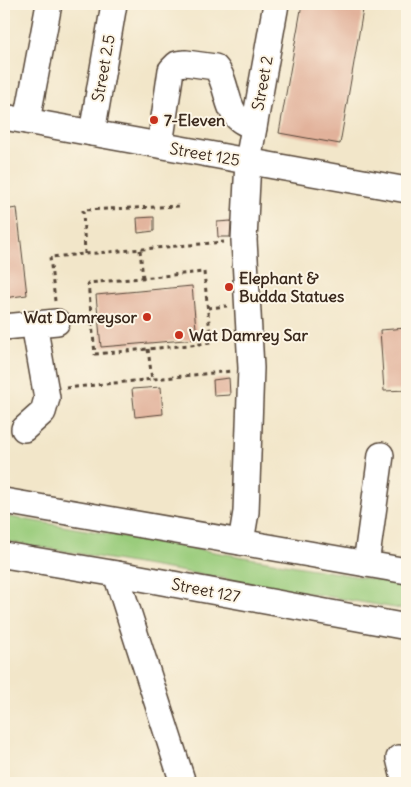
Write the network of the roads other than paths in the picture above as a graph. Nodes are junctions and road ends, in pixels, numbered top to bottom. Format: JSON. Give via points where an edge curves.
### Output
{"nodes":[{"id":1,"x":49,"y":4,"type":"edge"},
{"id":2,"x":114,"y":4,"type":"edge"},
{"id":3,"x":276,"y":4,"type":"edge"},
{"id":4,"x":16,"y":119,"type":"edge"},
{"id":5,"x":254,"y":128,"type":"junction"},
{"id":6,"x":92,"y":133,"type":"junction"},
{"id":7,"x":160,"y":145,"type":"junction"},
{"id":8,"x":248,"y":161,"type":"junction"},
{"id":9,"x":407,"y":190,"type":"edge"},
{"id":10,"x":4,"y":327,"type":"edge"},
{"id":11,"x":24,"y":429,"type":"dead end"},
{"id":12,"x":381,"y":455,"type":"dead end"},
{"id":13,"x":4,"y":501,"type":"edge"},
{"id":14,"x":241,"y":542,"type":"junction"},
{"id":15,"x":4,"y":555,"type":"edge"},
{"id":16,"x":366,"y":564,"type":"junction"},
{"id":17,"x":407,"y":571,"type":"edge"},
{"id":18,"x":116,"y":574,"type":"junction"},
{"id":19,"x":407,"y":627,"type":"edge"},
{"id":20,"x":399,"y":758,"type":"dead end"},
{"id":21,"x":183,"y":783,"type":"edge"},
{"id":22,"x":405,"y":783,"type":"edge"}],
"edges":[{"from":1,"to":4,"type":"street"},
{"from":2,"to":6,"type":"street","name":"Street 2.5"},
{"from":3,"to":5,"type":"street","name":"Street 2"},
{"from":4,"to":6,"type":"street","name":"Street 125"},
{"from":5,"to":7,"type":"street","via":[[235,115],[215,67],[176,64],[171,70]]},
{"from":5,"to":8,"type":"street","name":"Street 2"},
{"from":6,"to":7,"type":"street","name":"Street 125"},
{"from":7,"to":8,"type":"street","name":"Street 125"},
{"from":8,"to":9,"type":"street","name":"Street 125"},
{"from":8,"to":14,"type":"street","name":"Street 2","via":[[244,240],[250,368],[246,512]]},
{"from":10,"to":11,"type":"street","via":[[45,323],[47,398],[43,412]]},
{"from":12,"to":16,"type":"street"},
{"from":13,"to":14,"type":"street"},
{"from":14,"to":16,"type":"street"},
{"from":15,"to":18,"type":"street","name":"Street 127"},
{"from":16,"to":17,"type":"street"},
{"from":18,"to":19,"type":"street","name":"Street 127"},
{"from":18,"to":21,"type":"street"},
{"from":20,"to":22,"type":"street"}]}
